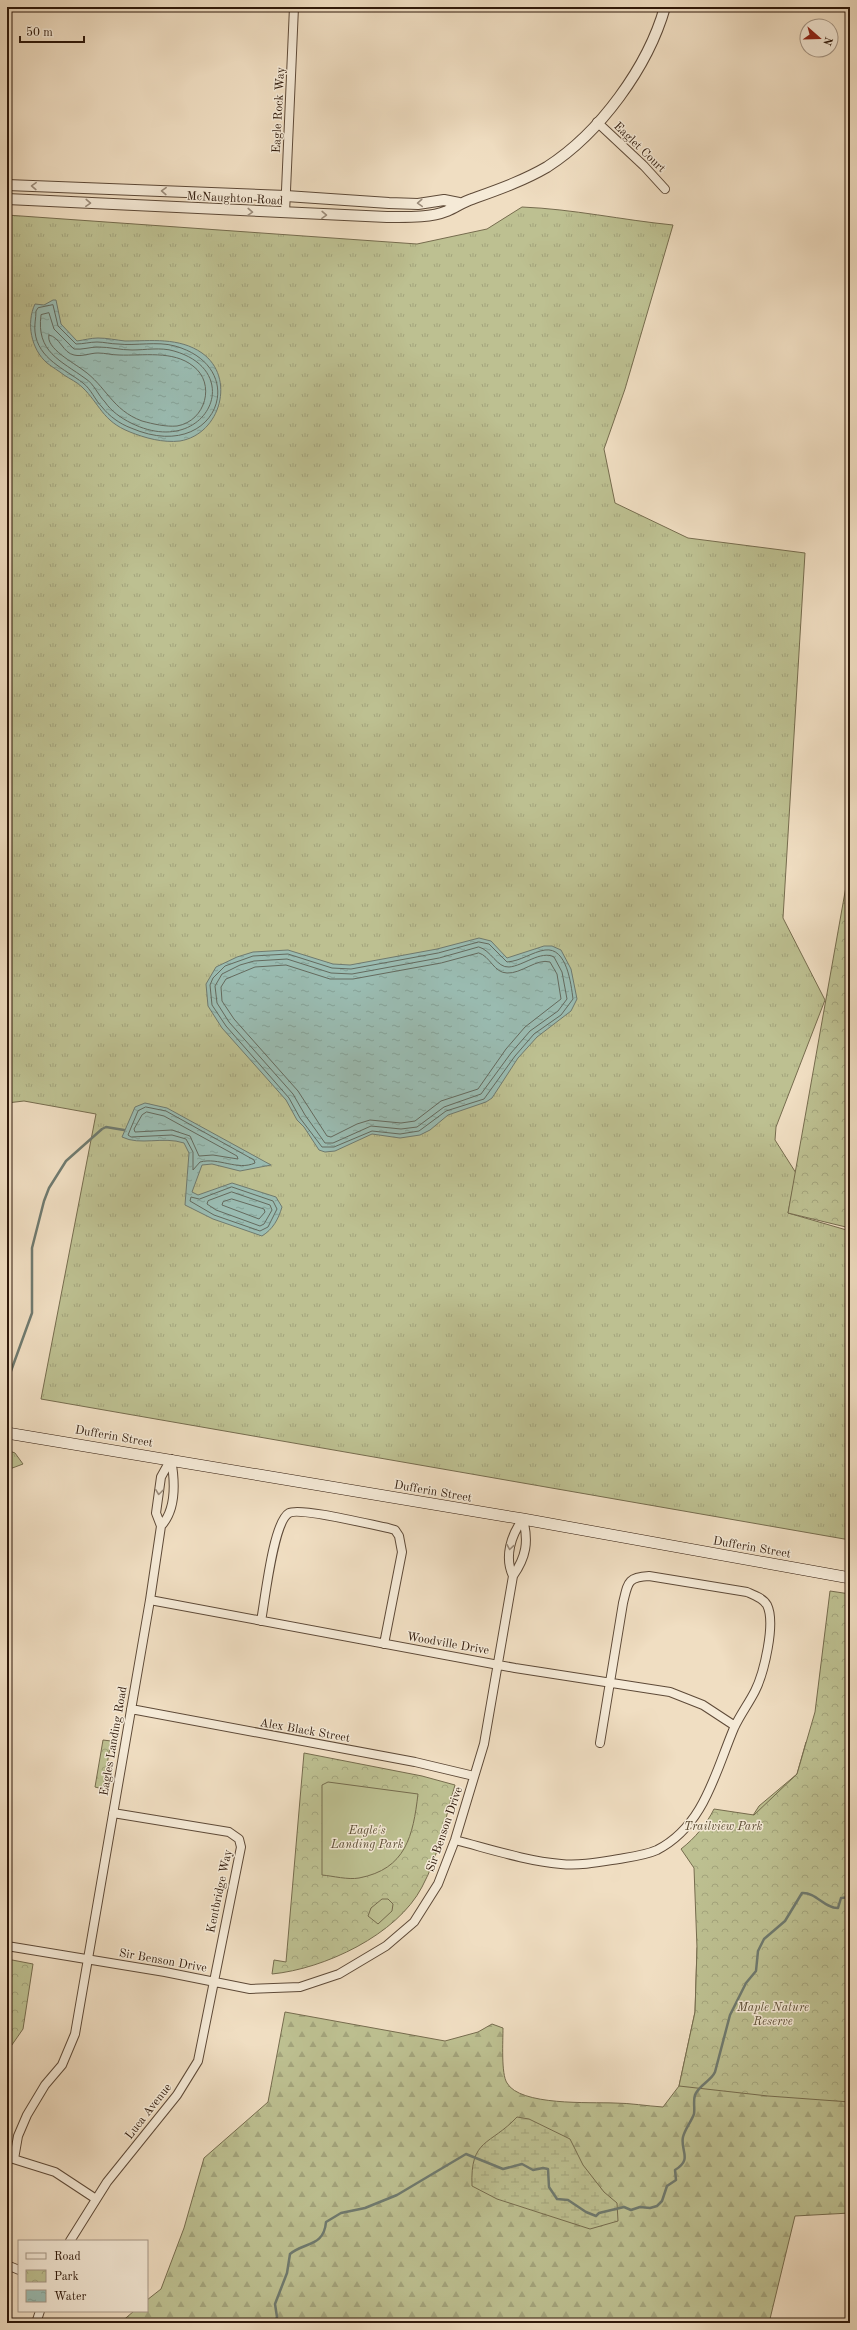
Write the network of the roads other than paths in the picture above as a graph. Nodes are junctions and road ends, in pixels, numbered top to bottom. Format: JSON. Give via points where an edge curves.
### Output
{"nodes":[{"id":1,"x":294,"y":7,"type":"edge"},
{"id":2,"x":665,"y":7,"type":"edge"},
{"id":3,"x":597,"y":122,"type":"junction"},
{"id":4,"x":7,"y":185,"type":"edge"},
{"id":5,"x":665,"y":190,"type":"dead end"},
{"id":6,"x":286,"y":196,"type":"junction"},
{"id":7,"x":7,"y":199,"type":"edge"},
{"id":8,"x":458,"y":203,"type":"junction"},
{"id":9,"x":285,"y":213,"type":"junction"},
{"id":10,"x":8,"y":1431,"type":"edge"},
{"id":11,"x":171,"y":1459,"type":"junction"},
{"id":12,"x":523,"y":1519,"type":"junction"},
{"id":13,"x":161,"y":1526,"type":"junction"},
{"id":14,"x":513,"y":1576,"type":"junction"},
{"id":15,"x":850,"y":1578,"type":"edge"},
{"id":16,"x":150,"y":1600,"type":"junction"},
{"id":17,"x":260,"y":1621,"type":"junction"},
{"id":18,"x":384,"y":1644,"type":"junction"},
{"id":19,"x":497,"y":1664,"type":"junction"},
{"id":20,"x":610,"y":1682,"type":"junction"},
{"id":21,"x":131,"y":1709,"type":"junction"},
{"id":22,"x":735,"y":1726,"type":"junction"},
{"id":23,"x":600,"y":1743,"type":"dead end"},
{"id":24,"x":474,"y":1776,"type":"junction"},
{"id":25,"x":112,"y":1813,"type":"junction"},
{"id":26,"x":455,"y":1840,"type":"junction"},
{"id":27,"x":7,"y":1946,"type":"edge"},
{"id":28,"x":86,"y":1960,"type":"junction"},
{"id":29,"x":214,"y":1982,"type":"junction"},
{"id":30,"x":11,"y":2158,"type":"edge"},
{"id":31,"x":96,"y":2200,"type":"junction"},
{"id":32,"x":71,"y":2240,"type":"edge"},
{"id":33,"x":7,"y":2265,"type":"edge"},
{"id":34,"x":18,"y":2270,"type":"edge"},
{"id":35,"x":40,"y":2312,"type":"edge"},
{"id":36,"x":37,"y":2320,"type":"dead end"}],
"edges":[{"from":1,"to":6,"type":"street","name":"Eagle Rock Way"},
{"from":2,"to":3,"type":"street","name":"McNaughton Road","via":[[649,51],[615,103]]},
{"from":3,"to":5,"type":"street","name":"Eaglet Court","via":[[644,166]]},
{"from":3,"to":8,"type":"street","name":"McNaughton Road","via":[[548,166],[524,180]]},
{"from":6,"to":4,"type":"street","name":"McNaughton Road","one_way":true},
{"from":8,"to":6,"type":"street","name":"McNaughton Road","one_way":true,"via":[[444,200],[411,204]]},
{"from":6,"to":9,"type":"street","name":"Eagle Rock Way"},
{"from":7,"to":9,"type":"street","name":"McNaughton Road","one_way":true},
{"from":9,"to":8,"type":"street","name":"McNaughton Road","one_way":true,"via":[[413,217],[447,211]]},
{"from":10,"to":11,"type":"main road","name":"Dufferin Street"},
{"from":11,"to":12,"type":"main road","name":"Dufferin Street"},
{"from":11,"to":13,"type":"street","name":"Eagles Landing Road","via":[[174,1483],[169,1518]]},
{"from":11,"to":13,"type":"street","name":"Eagles Landing Road","one_way":true,"via":[[161,1477],[156,1514]]},
{"from":12,"to":14,"type":"street","name":"Sir Benson Drive","via":[[527,1538],[522,1562]]},
{"from":12,"to":14,"type":"street","name":"Sir Benson Drive","one_way":true,"via":[[513,1532],[508,1565]]},
{"from":12,"to":15,"type":"main road","name":"Dufferin Street"},
{"from":13,"to":16,"type":"street","name":"Eagles Landing Road"},
{"from":14,"to":19,"type":"street","name":"Sir Benson Drive"},
{"from":16,"to":17,"type":"street","name":"Woodville Drive"},
{"from":16,"to":21,"type":"street","name":"Eagles Landing Road"},
{"from":17,"to":18,"type":"street","name":"Woodville Drive"},
{"from":17,"to":18,"type":"street","via":[[276,1533],[284,1517],[290,1512],[305,1512],[388,1528],[395,1530],[399,1536],[402,1552]]},
{"from":18,"to":19,"type":"street","name":"Woodville Drive"},
{"from":19,"to":20,"type":"street","name":"Woodville Drive"},
{"from":19,"to":24,"type":"street","name":"Sir Benson Drive","via":[[484,1744]]},
{"from":20,"to":22,"type":"street","name":"Woodville Drive","via":[[670,1692],[703,1705]]},
{"from":20,"to":22,"type":"street","via":[[623,1603],[630,1581],[636,1576],[747,1592],[760,1598],[767,1605],[770,1617],[768,1644],[756,1690]]},
{"from":20,"to":23,"type":"street"},
{"from":21,"to":24,"type":"street","name":"Alex Black Street","via":[[415,1762]]},
{"from":21,"to":25,"type":"street","name":"Eagles Landing Road"},
{"from":22,"to":26,"type":"street","via":[[698,1814],[681,1833],[656,1850],[633,1857],[590,1864],[562,1865]]},
{"from":24,"to":26,"type":"street","name":"Sir Benson Drive"},
{"from":25,"to":28,"type":"street","name":"Eagles Landing Road"},
{"from":25,"to":29,"type":"street","name":"Kentbridge Way","via":[[228,1832],[239,1839],[240,1849]]},
{"from":26,"to":29,"type":"street","name":"Sir Benson Drive","via":[[438,1884],[414,1922],[386,1946],[364,1960],[339,1974],[300,1987],[250,1989]]},
{"from":27,"to":28,"type":"street","name":"Sir Benson Drive"},
{"from":28,"to":29,"type":"street","name":"Sir Benson Drive"},
{"from":28,"to":30,"type":"street","name":"Eagles Landing Road","via":[[71,2044],[62,2065],[45,2085],[27,2115]]},
{"from":29,"to":31,"type":"street","name":"Luca Avenue","via":[[198,2060],[177,2095],[107,2182]]},
{"from":30,"to":31,"type":"street","via":[[55,2172]]},
{"from":31,"to":32,"type":"street","name":"Luca Avenue"},
{"from":33,"to":34,"type":"street"},
{"from":35,"to":36,"type":"street"}]}
